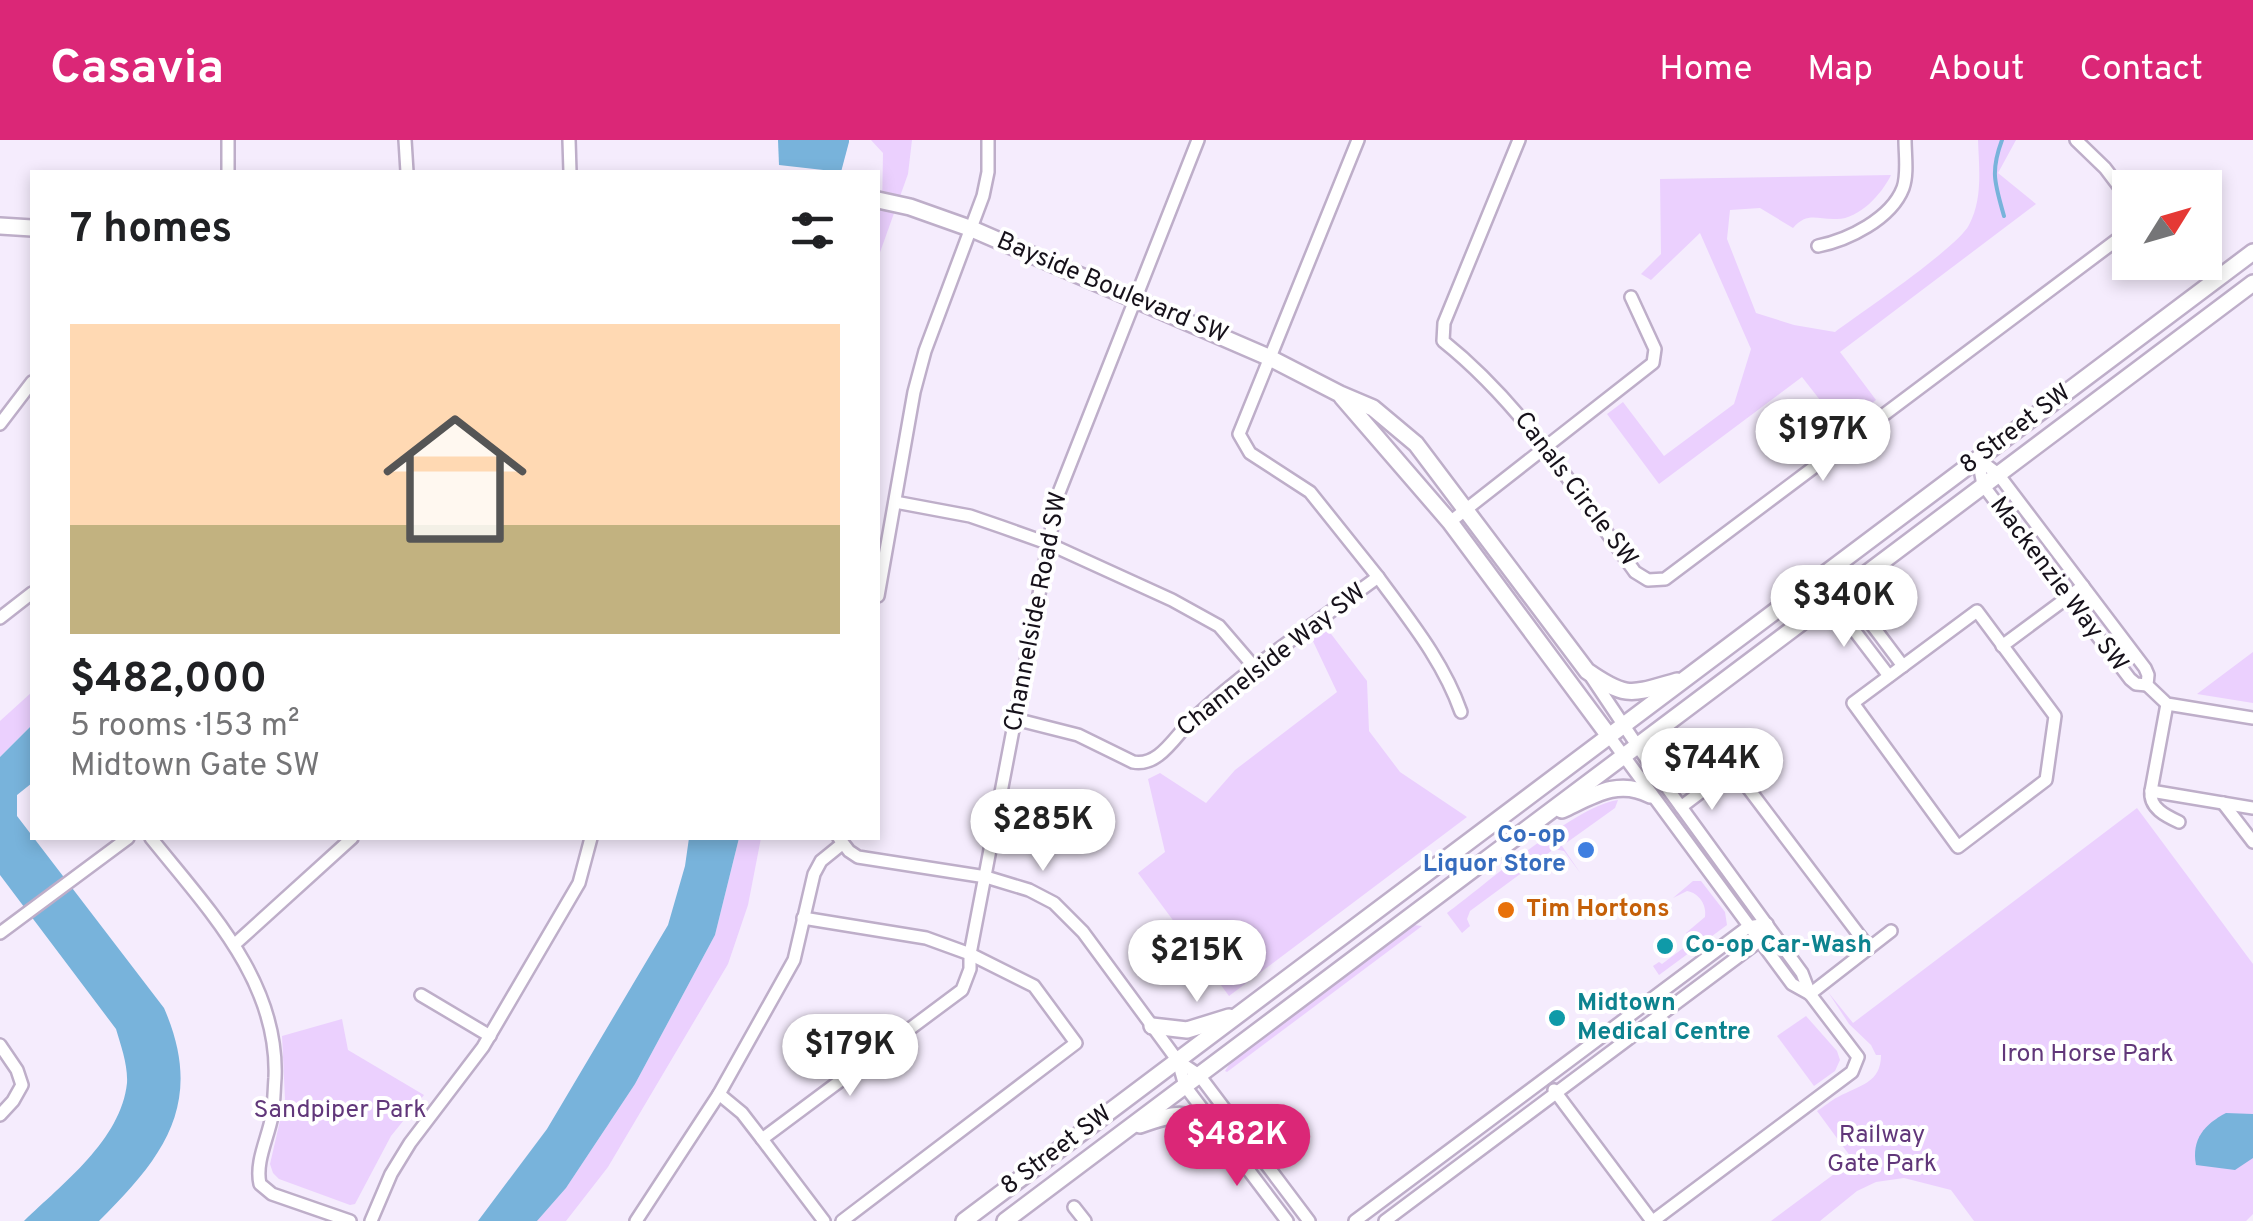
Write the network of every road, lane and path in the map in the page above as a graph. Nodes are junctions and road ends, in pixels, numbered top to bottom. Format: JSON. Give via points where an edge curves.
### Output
{"nodes":[{"id":1,"x":228,"y":140,"type":"edge"},
{"id":2,"x":405,"y":140,"type":"edge"},
{"id":3,"x":569,"y":140,"type":"edge"},
{"id":4,"x":988,"y":140,"type":"edge"},
{"id":5,"x":1198,"y":140,"type":"edge"},
{"id":6,"x":1358,"y":140,"type":"edge"},
{"id":7,"x":1518,"y":140,"type":"edge"},
{"id":8,"x":1905,"y":140,"type":"edge"},
{"id":9,"x":2076,"y":140,"type":"edge"},
{"id":10,"x":228,"y":170,"type":"edge"},
{"id":11,"x":406,"y":170,"type":"edge"},
{"id":12,"x":570,"y":170,"type":"edge"},
{"id":13,"x":2112,"y":178,"type":"edge"},
{"id":14,"x":880,"y":200,"type":"edge"},
{"id":15,"x":0,"y":226,"type":"edge"},
{"id":16,"x":30,"y":228,"type":"edge"},
{"id":17,"x":972,"y":229,"type":"junction"},
{"id":18,"x":2112,"y":244,"type":"edge"},
{"id":19,"x":1818,"y":246,"type":"dead end"},
{"id":20,"x":2253,"y":252,"type":"edge"},
{"id":21,"x":2253,"y":283,"type":"edge"},
{"id":22,"x":1631,"y":297,"type":"dead end"},
{"id":23,"x":1134,"y":298,"type":"junction"},
{"id":24,"x":1268,"y":357,"type":"junction"},
{"id":25,"x":30,"y":385,"type":"edge"},
{"id":26,"x":1340,"y":394,"type":"junction"},
{"id":27,"x":0,"y":424,"type":"edge"},
{"id":28,"x":1544,"y":447,"type":"junction"},
{"id":29,"x":1978,"y":460,"type":"junction"},
{"id":30,"x":1998,"y":474,"type":"junction"},
{"id":31,"x":1983,"y":485,"type":"junction"},
{"id":32,"x":895,"y":502,"type":"junction"},
{"id":33,"x":1467,"y":509,"type":"junction"},
{"id":34,"x":1450,"y":522,"type":"junction"},
{"id":35,"x":1047,"y":543,"type":"junction"},
{"id":36,"x":1378,"y":578,"type":"junction"},
{"id":37,"x":880,"y":585,"type":"edge"},
{"id":38,"x":2083,"y":586,"type":"junction"},
{"id":39,"x":1838,"y":594,"type":"junction"},
{"id":40,"x":30,"y":595,"type":"edge"},
{"id":41,"x":2068,"y":597,"type":"junction"},
{"id":42,"x":0,"y":618,"type":"edge"},
{"id":43,"x":2002,"y":646,"type":"junction"},
{"id":44,"x":1903,"y":666,"type":"junction"},
{"id":45,"x":1256,"y":669,"type":"junction"},
{"id":46,"x":1587,"y":671,"type":"junction"},
{"id":47,"x":1889,"y":676,"type":"junction"},
{"id":48,"x":1684,"y":679,"type":"junction"},
{"id":49,"x":2146,"y":685,"type":"junction"},
{"id":50,"x":2167,"y":704,"type":"junction"},
{"id":51,"x":1462,"y":712,"type":"dead end"},
{"id":52,"x":2253,"y":718,"type":"edge"},
{"id":53,"x":1016,"y":719,"type":"junction"},
{"id":54,"x":1624,"y":724,"type":"junction"},
{"id":55,"x":1609,"y":736,"type":"junction"},
{"id":56,"x":1638,"y":745,"type":"junction"},
{"id":57,"x":1755,"y":751,"type":"dead end"},
{"id":58,"x":1623,"y":756,"type":"junction"},
{"id":59,"x":1733,"y":768,"type":"junction"},
{"id":60,"x":2151,"y":791,"type":"junction"},
{"id":61,"x":1650,"y":795,"type":"junction"},
{"id":62,"x":2223,"y":803,"type":"junction"},
{"id":63,"x":1681,"y":807,"type":"junction"},
{"id":64,"x":2253,"y":808,"type":"edge"},
{"id":65,"x":1536,"y":822,"type":"junction"},
{"id":66,"x":2179,"y":822,"type":"dead end"},
{"id":67,"x":125,"y":840,"type":"edge"},
{"id":68,"x":153,"y":840,"type":"edge"},
{"id":69,"x":350,"y":840,"type":"edge"},
{"id":70,"x":589,"y":840,"type":"edge"},
{"id":71,"x":840,"y":841,"type":"edge"},
{"id":72,"x":2253,"y":842,"type":"edge"},
{"id":73,"x":986,"y":878,"type":"junction"},
{"id":74,"x":803,"y":918,"type":"junction"},
{"id":75,"x":1768,"y":924,"type":"junction"},
{"id":76,"x":1748,"y":927,"type":"junction"},
{"id":77,"x":5,"y":930,"type":"edge"},
{"id":78,"x":1891,"y":932,"type":"dead end"},
{"id":79,"x":1759,"y":941,"type":"junction"},
{"id":80,"x":235,"y":944,"type":"junction"},
{"id":81,"x":1869,"y":948,"type":"junction"},
{"id":82,"x":970,"y":954,"type":"junction"},
{"id":83,"x":1810,"y":994,"type":"junction"},
{"id":84,"x":422,"y":996,"type":"dead end"},
{"id":85,"x":1242,"y":1012,"type":"junction"},
{"id":86,"x":1152,"y":1026,"type":"junction"},
{"id":87,"x":490,"y":1036,"type":"junction"},
{"id":88,"x":0,"y":1044,"type":"edge"},
{"id":89,"x":1178,"y":1061,"type":"junction"},
{"id":90,"x":1199,"y":1075,"type":"junction"},
{"id":91,"x":1545,"y":1079,"type":"junction"},
{"id":92,"x":1185,"y":1086,"type":"junction"},
{"id":93,"x":1556,"y":1093,"type":"junction"},
{"id":94,"x":719,"y":1094,"type":"junction"},
{"id":95,"x":0,"y":1115,"type":"edge"},
{"id":96,"x":1219,"y":1132,"type":"junction"},
{"id":97,"x":1118,"y":1136,"type":"junction"},
{"id":98,"x":762,"y":1139,"type":"junction"},
{"id":99,"x":1074,"y":1207,"type":"dead end"},
{"id":100,"x":350,"y":1221,"type":"edge"},
{"id":101,"x":371,"y":1221,"type":"edge"},
{"id":102,"x":636,"y":1221,"type":"edge"},
{"id":103,"x":824,"y":1221,"type":"edge"},
{"id":104,"x":842,"y":1221,"type":"edge"},
{"id":105,"x":964,"y":1221,"type":"edge"},
{"id":106,"x":1005,"y":1221,"type":"edge"},
{"id":107,"x":1085,"y":1221,"type":"edge"},
{"id":108,"x":1287,"y":1221,"type":"edge"},
{"id":109,"x":1309,"y":1221,"type":"edge"},
{"id":110,"x":1355,"y":1221,"type":"edge"},
{"id":111,"x":1385,"y":1221,"type":"edge"},
{"id":112,"x":1652,"y":1221,"type":"edge"}],
"edges":[{"from":1,"to":10,"type":"street"},
{"from":2,"to":11,"type":"street"},
{"from":3,"to":12,"type":"street"},
{"from":4,"to":17,"type":"street","via":[[988,172]]},
{"from":5,"to":23,"type":"street","name":"Channelside Road SW"},
{"from":6,"to":24,"type":"street"},
{"from":7,"to":28,"type":"street","name":"Canals Circle SW","via":[[1444,323],[1443,341],[1490,381]]},
{"from":8,"to":19,"type":"street","via":[[1898,198],[1850,236]]},
{"from":9,"to":13,"type":"street"},
{"from":14,"to":17,"type":"main road","name":"Bayside Boulevard SW"},
{"from":15,"to":16,"type":"main road"},
{"from":17,"to":23,"type":"main road","name":"Bayside Boulevard SW"},
{"from":17,"to":32,"type":"street","via":[[925,350]]},
{"from":18,"to":28,"type":"street","name":"Canals Circle SW","via":[[1665,579],[1635,572]]},
{"from":20,"to":29,"type":"main road","name":"8 Street SW"},
{"from":21,"to":30,"type":"main road","name":"8 Street SW"},
{"from":22,"to":28,"type":"street","via":[[1655,349],[1653,363]]},
{"from":23,"to":24,"type":"main road","name":"Bayside Boulevard SW"},
{"from":23,"to":35,"type":"street","name":"Channelside Road SW","via":[[1072,452]]},
{"from":24,"to":26,"type":"main road","name":"Bayside Boulevard SW"},
{"from":24,"to":36,"type":"street","name":"Channelside Way SW","via":[[1240,441],[1310,492]]},
{"from":25,"to":27,"type":"street"},
{"from":26,"to":33,"type":"main road","name":"Bayside Boulevard SW","via":[[1392,421]]},
{"from":26,"to":34,"type":"main road","name":"Bayside Boulevard SW"},
{"from":28,"to":33,"type":"street"},
{"from":29,"to":30,"type":"street","name":"Mackenzie Way SW"},
{"from":29,"to":31,"type":"street","name":"Mackenzie Way SW"},
{"from":29,"to":48,"type":"main road","name":"8 Street SW"},
{"from":30,"to":31,"type":"main road","name":"8 Street SW"},
{"from":30,"to":38,"type":"street","name":"Mackenzie Way SW"},
{"from":31,"to":39,"type":"main road","name":"8 Street SW"},
{"from":31,"to":41,"type":"street","name":"Mackenzie Way SW"},
{"from":32,"to":35,"type":"street","via":[[970,516]]},
{"from":32,"to":37,"type":"street"},
{"from":33,"to":34,"type":"street"},
{"from":33,"to":46,"type":"main road","name":"Bayside Boulevard SW"},
{"from":34,"to":55,"type":"main road","name":"Bayside Boulevard SW"},
{"from":35,"to":45,"type":"street","via":[[1206,618]]},
{"from":35,"to":53,"type":"street","name":"Channelside Road SW"},
{"from":36,"to":45,"type":"street","name":"Channelside Way SW"},
{"from":36,"to":51,"type":"street","via":[[1430,648]]},
{"from":38,"to":41,"type":"street"},
{"from":38,"to":49,"type":"street","name":"Mackenzie Way SW","via":[[2145,668]]},
{"from":39,"to":44,"type":"street"},
{"from":39,"to":47,"type":"street"},
{"from":39,"to":56,"type":"main road","name":"8 Street SW"},
{"from":40,"to":42,"type":"street"},
{"from":41,"to":43,"type":"street"},
{"from":41,"to":49,"type":"street","name":"Mackenzie Way SW","via":[[2130,679]]},
{"from":43,"to":44,"type":"street","via":[[1977,611]]},
{"from":43,"to":47,"type":"street","via":[[2054,716],[2046,780],[1958,847],[1852,703]]},
{"from":44,"to":47,"type":"street"},
{"from":45,"to":53,"type":"street","name":"Channelside Way SW","via":[[1147,762]]},
{"from":46,"to":48,"type":"main road","via":[[1630,693]]},
{"from":46,"to":54,"type":"street","name":"Bayside Boulevard SW"},
{"from":48,"to":54,"type":"main road","name":"8 Street SW"},
{"from":49,"to":50,"type":"street","name":"Mackenzie Way SW"},
{"from":50,"to":52,"type":"street"},
{"from":50,"to":60,"type":"street"},
{"from":53,"to":73,"type":"street","name":"Channelside Road SW"},
{"from":54,"to":55,"type":"main road","name":"8 Street SW"},
{"from":54,"to":56,"type":"street","name":"Bayside Boulevard SW"},
{"from":55,"to":58,"type":"street"},
{"from":55,"to":85,"type":"main road","name":"8 Street SW"},
{"from":56,"to":58,"type":"main road","name":"8 Street SW"},
{"from":56,"to":63,"type":"street","name":"Bayside Boulevard SW"},
{"from":57,"to":59,"type":"street"},
{"from":58,"to":61,"type":"street"},
{"from":58,"to":65,"type":"main road","name":"8 Street SW"},
{"from":59,"to":63,"type":"street"},
{"from":59,"to":81,"type":"street"},
{"from":60,"to":62,"type":"street"},
{"from":60,"to":66,"type":"street","via":[[2152,803]]},
{"from":61,"to":65,"type":"main road","via":[[1610,788]]},
{"from":61,"to":76,"type":"street"},
{"from":62,"to":64,"type":"street"},
{"from":62,"to":72,"type":"street"},
{"from":63,"to":75,"type":"street","name":"Bayside Boulevard SW"},
{"from":65,"to":90,"type":"main road","name":"8 Street SW"},
{"from":67,"to":77,"type":"street"},
{"from":68,"to":80,"type":"street"},
{"from":69,"to":80,"type":"street"},
{"from":70,"to":87,"type":"street","via":[[578,884]]},
{"from":71,"to":73,"type":"street","via":[[858,857]]},
{"from":71,"to":74,"type":"street","via":[[821,860]]},
{"from":73,"to":82,"type":"street","name":"Channelside Road SW"},
{"from":73,"to":86,"type":"street","via":[[1054,903]]},
{"from":74,"to":82,"type":"street","via":[[926,938]]},
{"from":74,"to":94,"type":"street","via":[[794,960]]},
{"from":75,"to":76,"type":"street"},
{"from":75,"to":79,"type":"street"},
{"from":75,"to":83,"type":"street","name":"Bayside Boulevard SW"},
{"from":76,"to":79,"type":"street"},
{"from":76,"to":91,"type":"street"},
{"from":78,"to":81,"type":"street"},
{"from":79,"to":83,"type":"street","via":[[1792,984]]},
{"from":79,"to":93,"type":"street"},
{"from":80,"to":100,"type":"street","via":[[270,1028],[275,1072],[260,1184]]},
{"from":81,"to":83,"type":"street"},
{"from":82,"to":98,"type":"street","name":"Channelside Road SW","via":[[962,990]]},
{"from":82,"to":104,"type":"street","via":[[1034,986],[1076,1044]]},
{"from":83,"to":112,"type":"street","via":[[1855,1052],[1852,1072]]},
{"from":84,"to":87,"type":"street"},
{"from":85,"to":86,"type":"main road","via":[[1188,1030]]},
{"from":85,"to":89,"type":"main road","name":"8 Street SW"},
{"from":86,"to":89,"type":"street"},
{"from":87,"to":101,"type":"street","via":[[410,1143]]},
{"from":88,"to":95,"type":"street","via":[[22,1085]]},
{"from":89,"to":90,"type":"street"},
{"from":89,"to":92,"type":"street"},
{"from":89,"to":105,"type":"main road","name":"8 Street SW"},
{"from":90,"to":92,"type":"main road","name":"8 Street SW"},
{"from":90,"to":109,"type":"street"},
{"from":91,"to":93,"type":"street"},
{"from":91,"to":110,"type":"street"},
{"from":92,"to":96,"type":"street"},
{"from":92,"to":97,"type":"main road","name":"8 Street SW"},
{"from":93,"to":111,"type":"street"},
{"from":93,"to":112,"type":"street"},
{"from":94,"to":98,"type":"street"},
{"from":94,"to":102,"type":"street"},
{"from":96,"to":97,"type":"main road","via":[[1185,1114]]},
{"from":96,"to":108,"type":"street"},
{"from":97,"to":106,"type":"main road","name":"8 Street SW"},
{"from":98,"to":103,"type":"street"},
{"from":99,"to":107,"type":"street"}]}
